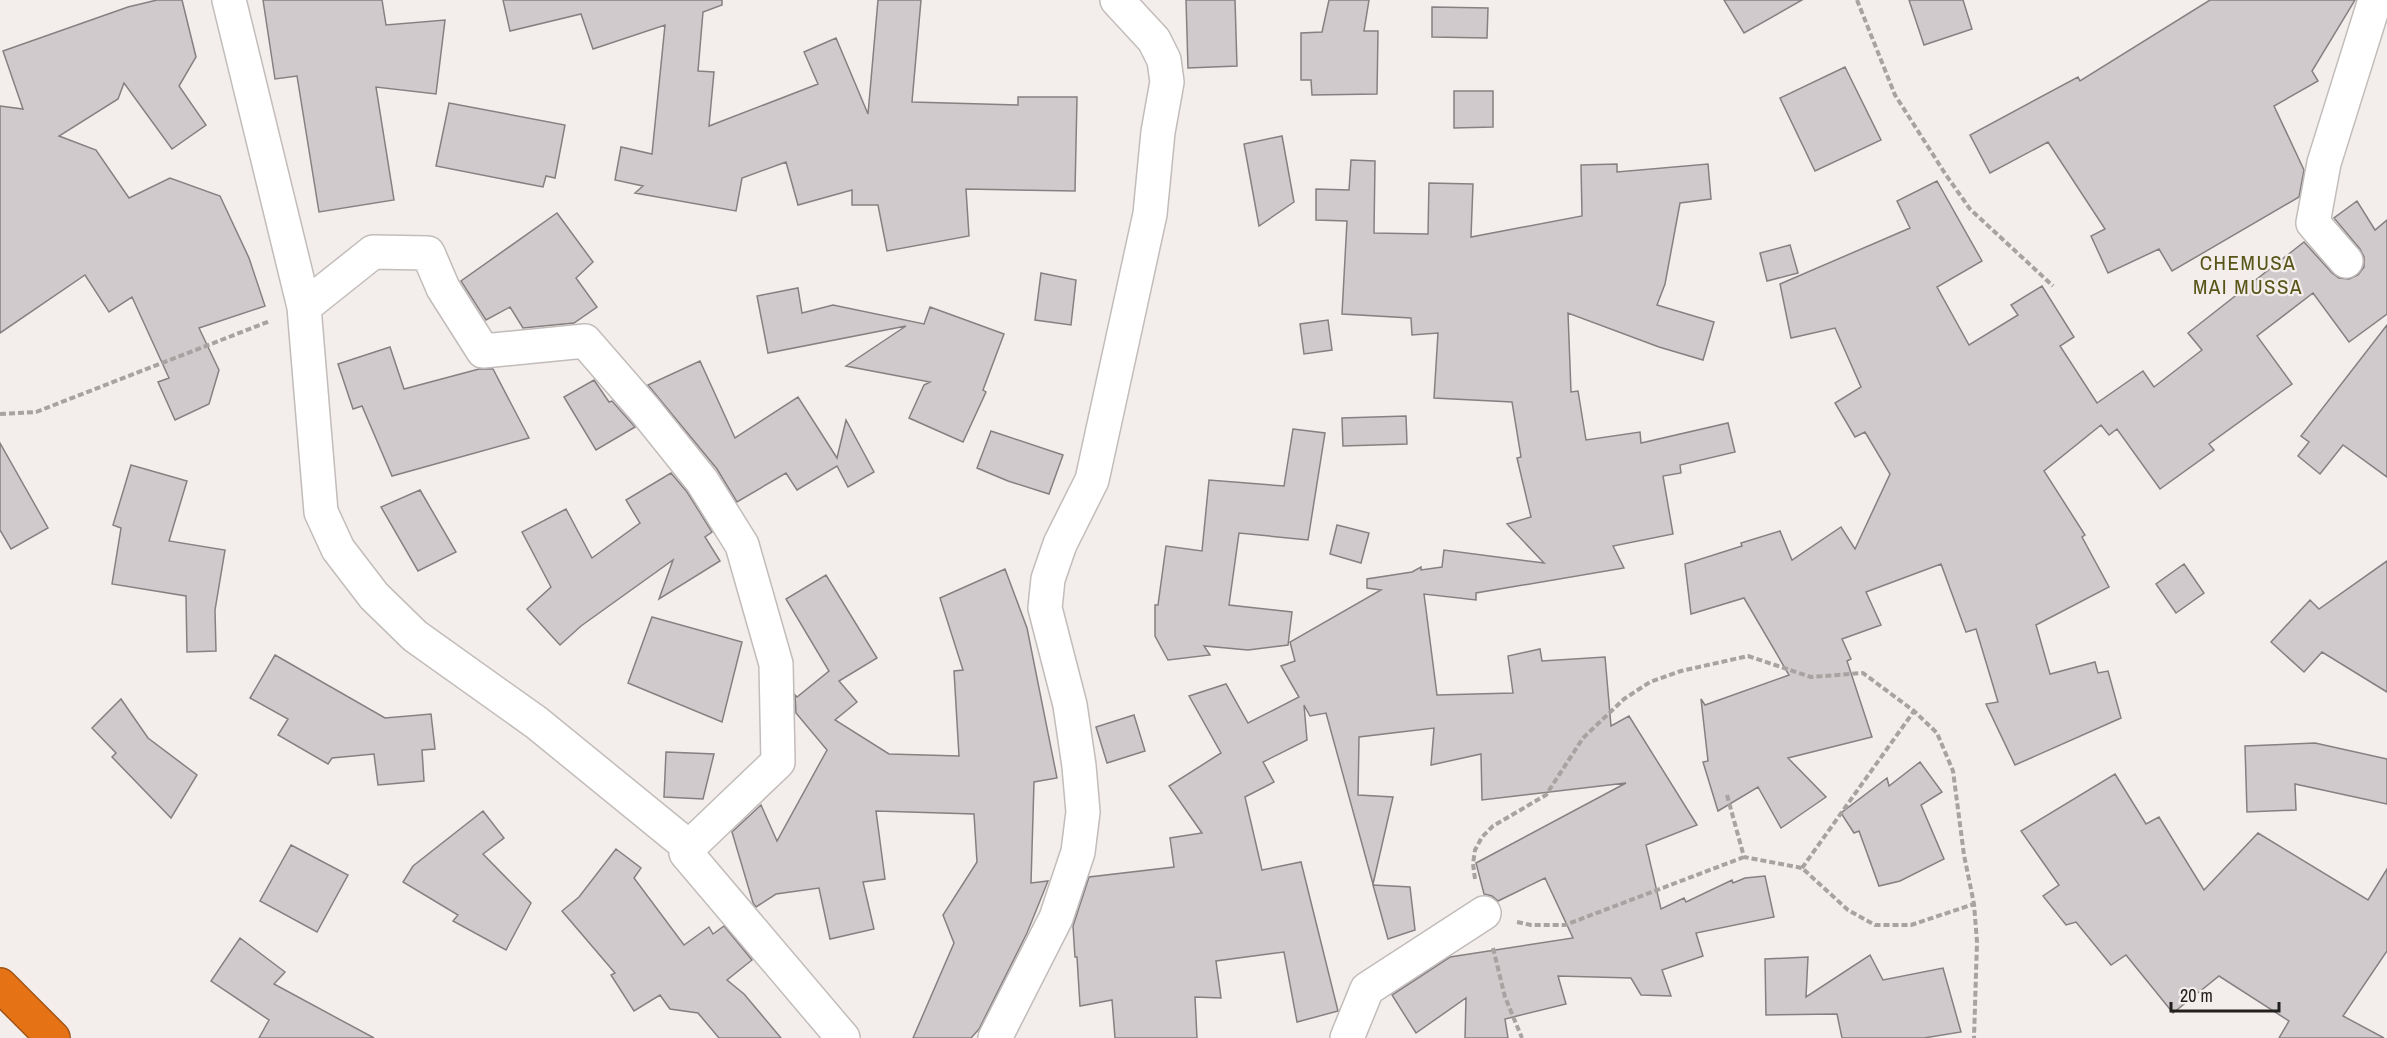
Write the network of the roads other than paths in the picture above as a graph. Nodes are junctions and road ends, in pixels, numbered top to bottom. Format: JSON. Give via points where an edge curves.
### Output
{"nodes":[{"id":1,"x":229,"y":0,"type":"edge"},
{"id":2,"x":1117,"y":0,"type":"edge"},
{"id":3,"x":2375,"y":0,"type":"edge"},
{"id":4,"x":2346,"y":261,"type":"dead end"},
{"id":5,"x":304,"y":307,"type":"junction"},
{"id":6,"x":689,"y":847,"type":"junction"},
{"id":7,"x":1484,"y":913,"type":"road end"},
{"id":8,"x":0,"y":985,"type":"edge"},
{"id":9,"x":53,"y":1038,"type":"edge"},
{"id":10,"x":843,"y":1038,"type":"edge"},
{"id":11,"x":995,"y":1038,"type":"edge"},
{"id":12,"x":1347,"y":1038,"type":"edge"}],
"edges":[{"from":1,"to":5,"type":"street"},
{"from":2,"to":11,"type":"street","via":[[1154,40],[1164,60],[1167,82],[1150,214],[1092,480],[1060,544],[1048,579],[1045,608],[1070,705],[1083,812],[1078,852],[1056,918]]},
{"from":3,"to":4,"type":"street","via":[[2324,163],[2313,223]]},
{"from":5,"to":6,"type":"street","via":[[321,512],[347,564],[415,636],[537,723]]},
{"from":5,"to":6,"type":"street","via":[[373,252],[428,253],[443,288],[483,351],[585,341],[702,481],[742,545],[776,664],[778,762]]},
{"from":6,"to":10,"type":"street","via":[[686,854]]},
{"from":7,"to":12,"type":"street","via":[[1367,990]]},
{"from":8,"to":9,"type":"highway"}]}
